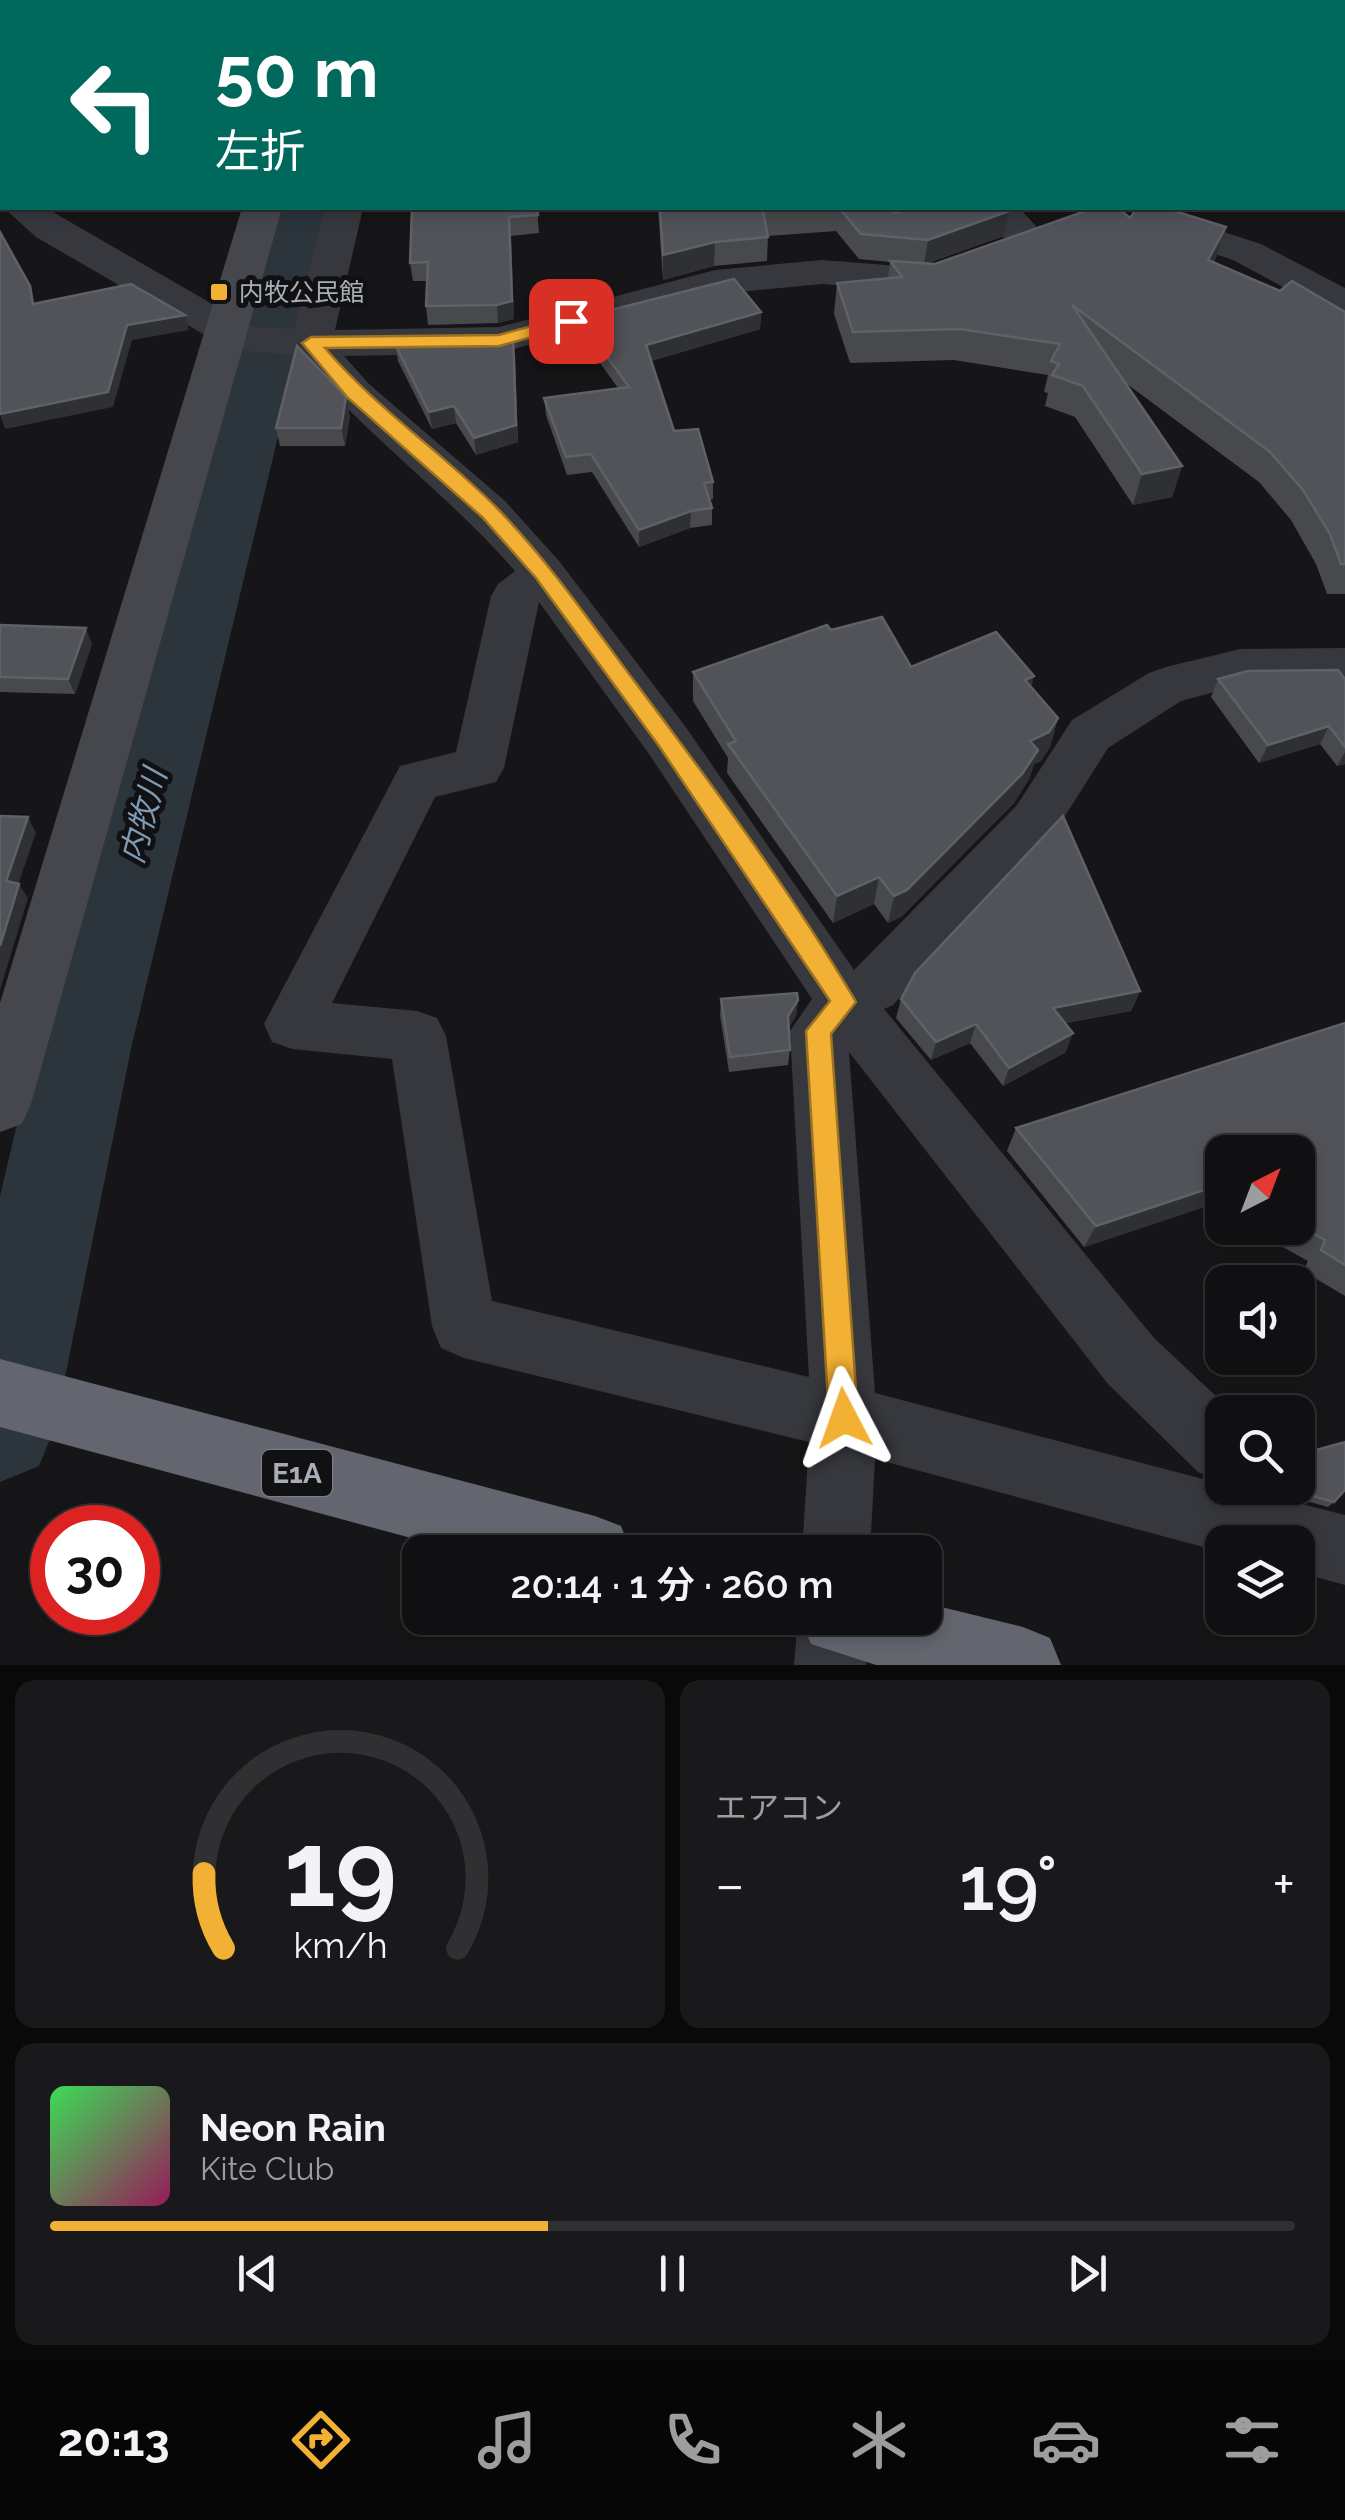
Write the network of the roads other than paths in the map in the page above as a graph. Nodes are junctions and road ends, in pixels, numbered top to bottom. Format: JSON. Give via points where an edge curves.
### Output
{"nodes":[{"id":1,"x":25,"y":210,"type":"edge"},
{"id":2,"x":262,"y":210,"type":"edge"},
{"id":3,"x":343,"y":210,"type":"edge"},
{"id":4,"x":1002,"y":210,"type":"edge"},
{"id":5,"x":1109,"y":220,"type":"edge"},
{"id":6,"x":1345,"y":304,"type":"edge"},
{"id":7,"x":235,"y":334,"type":"junction"},
{"id":8,"x":303,"y":341,"type":"junction"},
{"id":9,"x":543,"y":573,"type":"junction"},
{"id":10,"x":1345,"y":666,"type":"edge"},
{"id":11,"x":844,"y":1002,"type":"junction"},
{"id":12,"x":0,"y":1104,"type":"edge"},
{"id":13,"x":0,"y":1393,"type":"edge"},
{"id":14,"x":844,"y":1418,"type":"junction"},
{"id":15,"x":1205,"y":1432,"type":"edge"},
{"id":16,"x":1283,"y":1505,"type":"edge"},
{"id":17,"x":531,"y":1535,"type":"edge"},
{"id":18,"x":837,"y":1535,"type":"edge"},
{"id":19,"x":1339,"y":1554,"type":"edge"},
{"id":20,"x":833,"y":1635,"type":"edge"},
{"id":21,"x":903,"y":1635,"type":"edge"},
{"id":22,"x":830,"y":1665,"type":"edge"},
{"id":23,"x":1022,"y":1665,"type":"edge"}],
"edges":[{"from":1,"to":7,"type":"street"},
{"from":2,"to":7,"type":"street"},
{"from":3,"to":8,"type":"street"},
{"from":4,"to":8,"type":"street","via":[[1047,236],[929,280],[822,272],[733,280],[499,340]]},
{"from":5,"to":6,"type":"street","via":[[1146,218],[1247,252]]},
{"from":7,"to":8,"type":"street"},
{"from":7,"to":12,"type":"street"},
{"from":8,"to":9,"type":"street","via":[[489,512]]},
{"from":9,"to":11,"type":"street","via":[[667,740]]},
{"from":9,"to":14,"type":"street","via":[[515,596],[478,768],[418,780],[292,1024],[417,1036],[464,1326]]},
{"from":10,"to":11,"type":"street","via":[[1240,667],[1166,686],[1090,734],[1035,820],[872,988]]},
{"from":11,"to":14,"type":"street","via":[[819,1031]]},
{"from":11,"to":15,"type":"street","via":[[1130,1361]]},
{"from":13,"to":17,"type":"highway","number":"E1A"},
{"from":14,"to":18,"type":"street"},
{"from":14,"to":19,"type":"street"},
{"from":16,"to":19,"type":"street"},
{"from":20,"to":22,"type":"street"},
{"from":21,"to":23,"type":"highway"}]}
